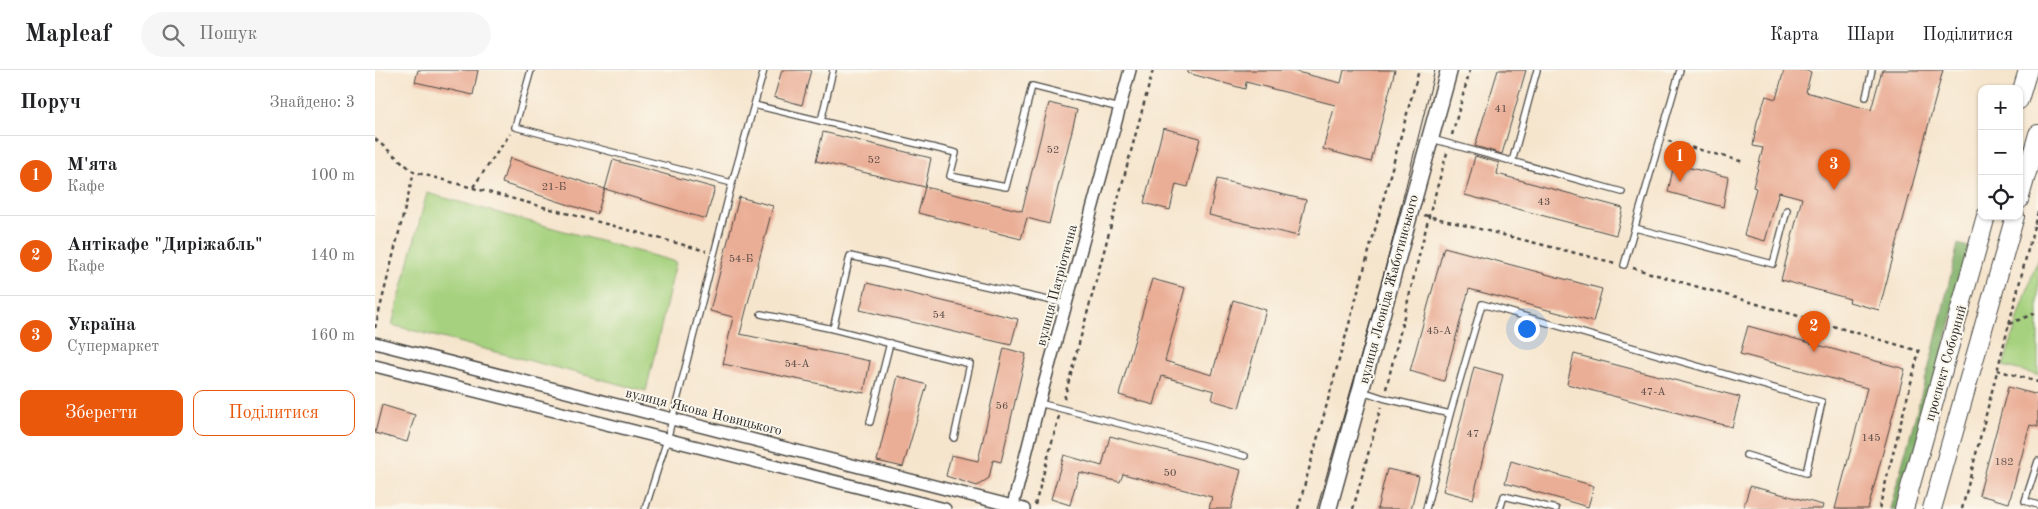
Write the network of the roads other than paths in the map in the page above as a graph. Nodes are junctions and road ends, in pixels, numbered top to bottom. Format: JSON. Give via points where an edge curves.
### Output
{"nodes":[{"id":1,"x":531,"y":70,"type":"edge"},
{"id":2,"x":764,"y":70,"type":"edge"},
{"id":3,"x":833,"y":70,"type":"edge"},
{"id":4,"x":1130,"y":70,"type":"edge"},
{"id":5,"x":1449,"y":70,"type":"edge"},
{"id":6,"x":1537,"y":70,"type":"edge"},
{"id":7,"x":1680,"y":70,"type":"edge"},
{"id":8,"x":1872,"y":70,"type":"edge"},
{"id":9,"x":2028,"y":70,"type":"edge"},
{"id":10,"x":2023,"y":87,"type":"edge"},
{"id":11,"x":1866,"y":97,"type":"dead end"},
{"id":12,"x":754,"y":105,"type":"junction"},
{"id":13,"x":1120,"y":108,"type":"junction"},
{"id":14,"x":821,"y":121,"type":"junction"},
{"id":15,"x":2038,"y":134,"type":"edge"},
{"id":16,"x":1430,"y":139,"type":"junction"},
{"id":17,"x":1512,"y":162,"type":"junction"},
{"id":18,"x":732,"y":183,"type":"junction"},
{"id":19,"x":2023,"y":186,"type":"edge"},
{"id":20,"x":1622,"y":192,"type":"dead end"},
{"id":21,"x":1787,"y":210,"type":"dead end"},
{"id":22,"x":1985,"y":220,"type":"edge"},
{"id":23,"x":2014,"y":220,"type":"edge"},
{"id":24,"x":1635,"y":228,"type":"junction"},
{"id":25,"x":1624,"y":265,"type":"road end"},
{"id":26,"x":1066,"y":304,"type":"junction"},
{"id":27,"x":761,"y":314,"type":"dead end"},
{"id":28,"x":833,"y":329,"type":"junction"},
{"id":29,"x":375,"y":343,"type":"edge"},
{"id":30,"x":890,"y":344,"type":"junction"},
{"id":31,"x":375,"y":366,"type":"edge"},
{"id":32,"x":1360,"y":391,"type":"junction"},
{"id":33,"x":1039,"y":403,"type":"junction"},
{"id":34,"x":1450,"y":414,"type":"junction"},
{"id":35,"x":673,"y":418,"type":"junction"},
{"id":36,"x":870,"y":422,"type":"dead end"},
{"id":37,"x":954,"y":438,"type":"dead end"},
{"id":38,"x":667,"y":440,"type":"junction"},
{"id":39,"x":1746,"y":455,"type":"dead end"},
{"id":40,"x":1245,"y":456,"type":"dead end"},
{"id":41,"x":2038,"y":461,"type":"edge"},
{"id":42,"x":2038,"y":505,"type":"edge"},
{"id":43,"x":1012,"y":508,"type":"edge"},
{"id":44,"x":645,"y":509,"type":"edge"},
{"id":45,"x":945,"y":509,"type":"edge"},
{"id":46,"x":1024,"y":509,"type":"edge"},
{"id":47,"x":1328,"y":509,"type":"edge"},
{"id":48,"x":1427,"y":509,"type":"edge"},
{"id":49,"x":1500,"y":509,"type":"edge"},
{"id":50,"x":1556,"y":509,"type":"edge"},
{"id":51,"x":1904,"y":509,"type":"edge"},
{"id":52,"x":1932,"y":509,"type":"edge"}],
"edges":[{"from":1,"to":18,"type":"lane","via":[[515,127]]},
{"from":2,"to":12,"type":"lane"},
{"from":3,"to":14,"type":"lane"},
{"from":4,"to":13,"type":"street","name":"вулиця Патріотична"},
{"from":5,"to":16,"type":"street","name":"вулиця Леоніда Жаботинського"},
{"from":6,"to":17,"type":"lane"},
{"from":7,"to":24,"type":"lane"},
{"from":8,"to":11,"type":"lane"},
{"from":9,"to":10,"type":"main road"},
{"from":12,"to":14,"type":"lane"},
{"from":12,"to":18,"type":"lane"},
{"from":13,"to":14,"type":"lane","via":[[1032,86],[1006,187],[950,176],[956,153]]},
{"from":13,"to":26,"type":"street","name":"вулиця Патріотична"},
{"from":15,"to":19,"type":"main road"},
{"from":16,"to":17,"type":"lane"},
{"from":16,"to":32,"type":"street","name":"вулиця Леоніда Жаботинського"},
{"from":17,"to":20,"type":"lane"},
{"from":18,"to":35,"type":"lane"},
{"from":21,"to":24,"type":"lane","via":[[1773,264]]},
{"from":22,"to":51,"type":"main road","name":"проспект Соборний"},
{"from":23,"to":52,"type":"main road","name":"проспект Соборний"},
{"from":24,"to":25,"type":"lane"},
{"from":26,"to":28,"type":"lane","via":[[850,256]]},
{"from":26,"to":33,"type":"street","name":"вулиця Патріотична"},
{"from":27,"to":28,"type":"lane"},
{"from":28,"to":30,"type":"lane"},
{"from":29,"to":35,"type":"street","name":"вулиця Якова Новицького"},
{"from":30,"to":36,"type":"lane"},
{"from":30,"to":37,"type":"lane","via":[[970,364]]},
{"from":31,"to":38,"type":"street"},
{"from":32,"to":34,"type":"lane"},
{"from":32,"to":47,"type":"street","name":"вулиця Леоніда Жаботинського"},
{"from":33,"to":40,"type":"lane"},
{"from":33,"to":43,"type":"street","name":"вулиця Патріотична"},
{"from":34,"to":39,"type":"lane","via":[[1482,304],[1823,402],[1806,473]]},
{"from":34,"to":48,"type":"lane"},
{"from":35,"to":38,"type":"lane"},
{"from":35,"to":43,"type":"street","name":"вулиця Якова Новицького"},
{"from":38,"to":44,"type":"lane"},
{"from":38,"to":45,"type":"street"},
{"from":41,"to":42,"type":"lane","via":[[2025,501]]},
{"from":43,"to":46,"type":"street","name":"вулиця Якова Новицького"},
{"from":49,"to":50,"type":"lane","via":[[1504,496]]}]}
